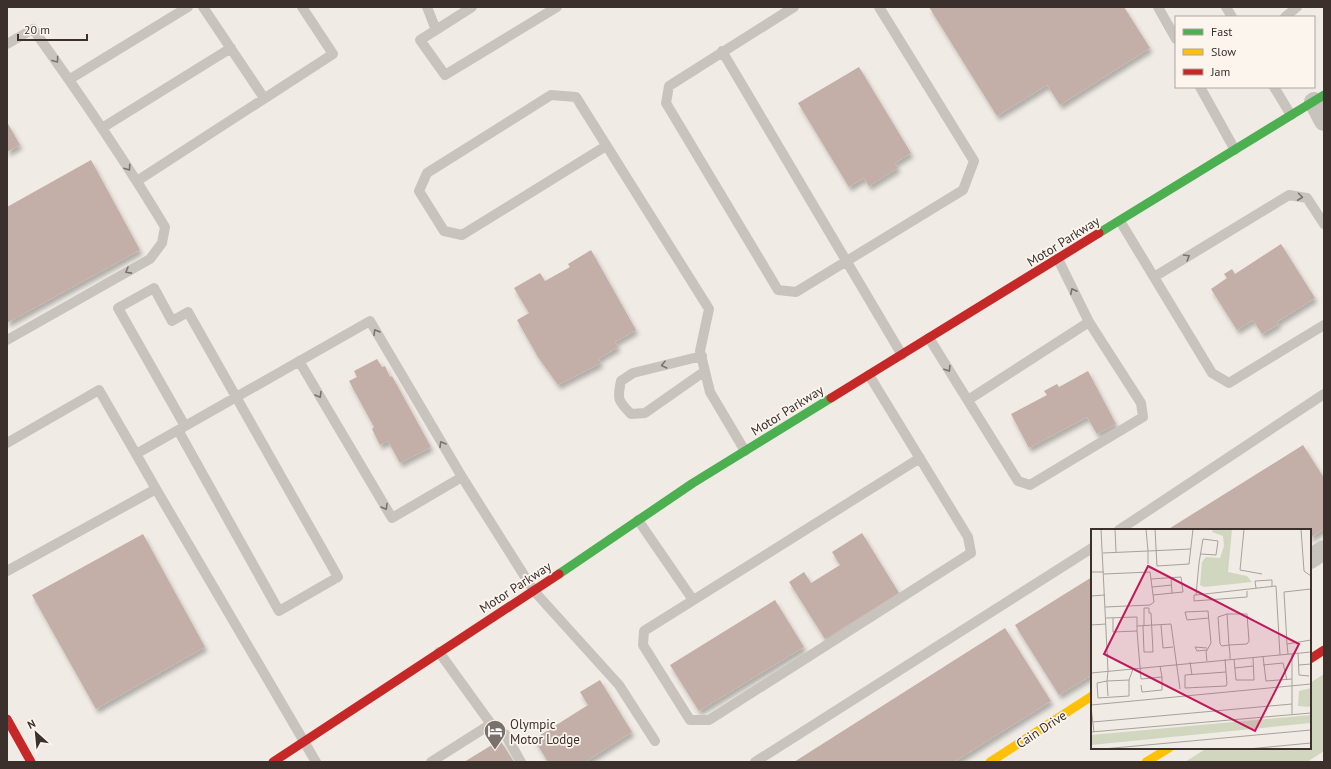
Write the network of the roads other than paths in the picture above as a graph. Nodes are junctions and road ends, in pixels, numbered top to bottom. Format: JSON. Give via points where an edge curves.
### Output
{"nodes":[{"id":1,"x":188,"y":7,"type":"edge"},
{"id":2,"x":204,"y":7,"type":"edge"},
{"id":3,"x":302,"y":7,"type":"edge"},
{"id":4,"x":427,"y":7,"type":"edge"},
{"id":5,"x":472,"y":7,"type":"edge"},
{"id":6,"x":557,"y":7,"type":"edge"},
{"id":7,"x":794,"y":7,"type":"edge"},
{"id":8,"x":879,"y":7,"type":"edge"},
{"id":9,"x":1158,"y":7,"type":"edge"},
{"id":10,"x":1226,"y":7,"type":"edge"},
{"id":11,"x":1297,"y":7,"type":"edge"},
{"id":12,"x":1231,"y":16,"type":"edge"},
{"id":13,"x":1286,"y":16,"type":"edge"},
{"id":14,"x":436,"y":30,"type":"junction"},
{"id":15,"x":1175,"y":37,"type":"edge"},
{"id":16,"x":7,"y":44,"type":"edge"},
{"id":17,"x":231,"y":48,"type":"junction"},
{"id":18,"x":722,"y":51,"type":"junction"},
{"id":19,"x":70,"y":79,"type":"junction"},
{"id":20,"x":1201,"y":88,"type":"edge"},
{"id":21,"x":1275,"y":88,"type":"edge"},
{"id":22,"x":264,"y":98,"type":"junction"},
{"id":23,"x":1319,"y":98,"type":"edge"},
{"id":24,"x":1291,"y":115,"type":"junction"},
{"id":25,"x":1324,"y":121,"type":"edge"},
{"id":26,"x":102,"y":128,"type":"junction"},
{"id":27,"x":606,"y":146,"type":"junction"},
{"id":28,"x":1235,"y":150,"type":"junction"},
{"id":29,"x":137,"y":181,"type":"junction"},
{"id":30,"x":1120,"y":221,"type":"junction"},
{"id":31,"x":1324,"y":224,"type":"edge"},
{"id":32,"x":1058,"y":259,"type":"junction"},
{"id":33,"x":846,"y":262,"type":"junction"},
{"id":34,"x":1154,"y":277,"type":"junction"},
{"id":35,"x":1089,"y":322,"type":"junction"},
{"id":36,"x":1324,"y":324,"type":"edge"},
{"id":37,"x":929,"y":338,"type":"junction"},
{"id":38,"x":7,"y":340,"type":"edge"},
{"id":39,"x":902,"y":355,"type":"junction"},
{"id":40,"x":702,"y":356,"type":"junction"},
{"id":41,"x":299,"y":361,"type":"junction"},
{"id":42,"x":705,"y":371,"type":"junction"},
{"id":43,"x":869,"y":375,"type":"junction"},
{"id":44,"x":1324,"y":394,"type":"edge"},
{"id":45,"x":236,"y":397,"type":"junction"},
{"id":46,"x":968,"y":400,"type":"junction"},
{"id":47,"x":181,"y":428,"type":"junction"},
{"id":48,"x":7,"y":443,"type":"edge"},
{"id":49,"x":745,"y":451,"type":"junction"},
{"id":50,"x":136,"y":454,"type":"junction"},
{"id":51,"x":920,"y":458,"type":"junction"},
{"id":52,"x":462,"y":477,"type":"junction"},
{"id":53,"x":156,"y":489,"type":"junction"},
{"id":54,"x":638,"y":520,"type":"junction"},
{"id":55,"x":1121,"y":529,"type":"edge"},
{"id":56,"x":1091,"y":549,"type":"edge"},
{"id":57,"x":1324,"y":550,"type":"edge"},
{"id":58,"x":1311,"y":558,"type":"edge"},
{"id":59,"x":7,"y":571,"type":"edge"},
{"id":60,"x":534,"y":590,"type":"junction"},
{"id":61,"x":693,"y":600,"type":"junction"},
{"id":62,"x":1324,"y":650,"type":"edge"},
{"id":63,"x":439,"y":652,"type":"junction"},
{"id":64,"x":1311,"y":658,"type":"edge"},
{"id":65,"x":1091,"y":697,"type":"edge"},
{"id":66,"x":7,"y":719,"type":"edge"},
{"id":67,"x":491,"y":724,"type":"junction"},
{"id":68,"x":655,"y":741,"type":"dead end"},
{"id":69,"x":303,"y":742,"type":"junction"},
{"id":70,"x":1166,"y":749,"type":"edge"},
{"id":71,"x":31,"y":762,"type":"edge"},
{"id":72,"x":272,"y":762,"type":"edge"},
{"id":73,"x":316,"y":762,"type":"edge"},
{"id":74,"x":431,"y":762,"type":"edge"},
{"id":75,"x":522,"y":762,"type":"edge"},
{"id":76,"x":755,"y":762,"type":"edge"},
{"id":77,"x":990,"y":762,"type":"edge"},
{"id":78,"x":1146,"y":762,"type":"edge"}],
"edges":[{"from":1,"to":19,"type":"lane"},
{"from":2,"to":17,"type":"lane"},
{"from":3,"to":22,"type":"lane","via":[[333,54]]},
{"from":4,"to":14,"type":"lane"},
{"from":5,"to":14,"type":"lane"},
{"from":6,"to":14,"type":"lane","via":[[445,75],[420,40]]},
{"from":7,"to":18,"type":"lane"},
{"from":8,"to":33,"type":"lane","via":[[974,161],[963,190]]},
{"from":9,"to":15,"type":"lane"},
{"from":10,"to":12,"type":"lane"},
{"from":11,"to":13,"type":"lane"},
{"from":16,"to":19,"type":"lane","one_way":true,"via":[[33,29]]},
{"from":17,"to":22,"type":"lane"},
{"from":17,"to":26,"type":"lane"},
{"from":18,"to":33,"type":"lane"},
{"from":18,"to":33,"type":"lane","via":[[669,86],[666,103],[670,110],[778,290],[796,292]]},
{"from":19,"to":26,"type":"lane"},
{"from":20,"to":28,"type":"lane"},
{"from":21,"to":24,"type":"lane"},
{"from":22,"to":29,"type":"lane"},
{"from":23,"to":24,"type":"main road","name":"Motor Parkway"},
{"from":23,"to":25,"type":"street"},
{"from":24,"to":28,"type":"main road","name":"Motor Parkway"},
{"from":26,"to":29,"type":"lane","one_way":true},
{"from":27,"to":27,"type":"lane","via":[[576,97],[552,95],[427,173],[418,191],[444,232],[462,235]]},
{"from":27,"to":40,"type":"lane","via":[[709,309],[700,351]]},
{"from":28,"to":30,"type":"main road","name":"Motor Parkway"},
{"from":29,"to":38,"type":"lane","one_way":true,"via":[[165,227],[162,243],[150,259]]},
{"from":30,"to":32,"type":"main road","name":"Motor Parkway"},
{"from":30,"to":34,"type":"lane"},
{"from":34,"to":31,"type":"lane","one_way":true,"via":[[1288,195],[1307,198]]},
{"from":35,"to":32,"type":"lane","one_way":true},
{"from":32,"to":37,"type":"main road","name":"Motor Parkway"},
{"from":33,"to":39,"type":"lane"},
{"from":34,"to":36,"type":"lane","via":[[1212,373],[1229,383]]},
{"from":35,"to":46,"type":"lane"},
{"from":35,"to":46,"type":"lane","via":[[1141,403],[1143,417],[1030,485],[1018,481]]},
{"from":37,"to":39,"type":"main road","name":"Motor Parkway"},
{"from":37,"to":46,"type":"lane","one_way":true},
{"from":39,"to":43,"type":"main road","name":"Motor Parkway"},
{"from":40,"to":42,"type":"lane"},
{"from":40,"to":42,"type":"lane","one_way":true,"via":[[633,373],[621,381],[618,396],[631,414],[644,413]]},
{"from":41,"to":45,"type":"lane"},
{"from":52,"to":41,"type":"lane","one_way":true,"via":[[370,321]]},
{"from":41,"to":52,"type":"lane","one_way":true,"via":[[392,518]]},
{"from":42,"to":49,"type":"lane","via":[[710,392]]},
{"from":43,"to":49,"type":"main road","name":"Motor Parkway"},
{"from":43,"to":51,"type":"lane"},
{"from":44,"to":55,"type":"lane"},
{"from":45,"to":47,"type":"lane"},
{"from":45,"to":47,"type":"lane","via":[[188,312],[172,320],[154,288],[118,308]]},
{"from":45,"to":47,"type":"lane","via":[[338,577],[279,611]]},
{"from":47,"to":50,"type":"lane"},
{"from":48,"to":50,"type":"lane","via":[[99,390]]},
{"from":49,"to":54,"type":"main road","name":"Motor Parkway"},
{"from":50,"to":53,"type":"lane"},
{"from":51,"to":61,"type":"lane"},
{"from":51,"to":61,"type":"lane","via":[[968,537],[971,553],[709,720],[690,720],[643,645],[644,631]]},
{"from":52,"to":60,"type":"lane"},
{"from":53,"to":59,"type":"lane"},
{"from":53,"to":69,"type":"lane"},
{"from":54,"to":60,"type":"main road","name":"Motor Parkway"},
{"from":54,"to":61,"type":"lane"},
{"from":56,"to":76,"type":"lane"},
{"from":57,"to":58,"type":"street"},
{"from":60,"to":63,"type":"main road","name":"Motor Parkway"},
{"from":60,"to":68,"type":"lane","via":[[620,684]]},
{"from":62,"to":64,"type":"main road"},
{"from":63,"to":67,"type":"lane"},
{"from":63,"to":69,"type":"main road","name":"Motor Parkway"},
{"from":65,"to":77,"type":"main road","name":"Cain Drive"},
{"from":66,"to":71,"type":"main road"},
{"from":67,"to":74,"type":"lane"},
{"from":67,"to":75,"type":"lane","via":[[506,734]]},
{"from":69,"to":72,"type":"main road","name":"Motor Parkway"},
{"from":69,"to":73,"type":"lane"},
{"from":70,"to":78,"type":"main road"}]}
